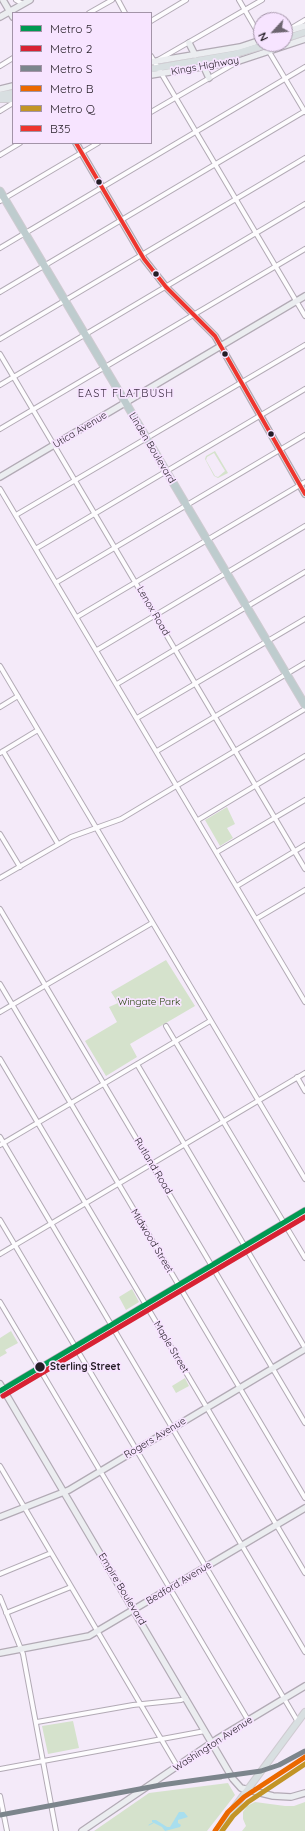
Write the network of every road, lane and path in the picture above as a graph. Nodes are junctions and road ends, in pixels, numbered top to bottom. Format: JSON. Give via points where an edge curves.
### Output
{"nodes":[{"id":1,"x":3,"y":0,"type":"edge"},
{"id":2,"x":16,"y":0,"type":"edge"},
{"id":3,"x":112,"y":0,"type":"edge"},
{"id":4,"x":118,"y":0,"type":"edge"},
{"id":5,"x":186,"y":0,"type":"edge"},
{"id":6,"x":238,"y":0,"type":"edge"},
{"id":7,"x":262,"y":0,"type":"edge"},
{"id":8,"x":26,"y":2,"type":"edge"},
{"id":9,"x":244,"y":10,"type":"junction"},
{"id":10,"x":10,"y":12,"type":"junction"},
{"id":11,"x":92,"y":12,"type":"edge"},
{"id":12,"x":125,"y":12,"type":"edge"},
{"id":13,"x":12,"y":16,"type":"edge"},
{"id":14,"x":0,"y":18,"type":"edge"},
{"id":15,"x":152,"y":20,"type":"edge"},
{"id":16,"x":305,"y":20,"type":"edge"},
{"id":17,"x":253,"y":24,"type":"edge"},
{"id":18,"x":305,"y":26,"type":"edge"},
{"id":19,"x":293,"y":27,"type":"edge"},
{"id":20,"x":293,"y":30,"type":"edge"},
{"id":21,"x":305,"y":32,"type":"edge"},
{"id":22,"x":293,"y":36,"type":"edge"},
{"id":23,"x":305,"y":39,"type":"edge"},
{"id":24,"x":189,"y":43,"type":"junction"},
{"id":25,"x":293,"y":43,"type":"edge"},
{"id":26,"x":253,"y":44,"type":"edge"},
{"id":27,"x":253,"y":47,"type":"edge"},
{"id":28,"x":266,"y":52,"type":"edge"},
{"id":29,"x":270,"y":52,"type":"edge"},
{"id":30,"x":195,"y":55,"type":"junction"},
{"id":31,"x":12,"y":59,"type":"edge"},
{"id":32,"x":208,"y":59,"type":"junction"},
{"id":33,"x":239,"y":61,"type":"junction"},
{"id":34,"x":225,"y":62,"type":"junction"},
{"id":35,"x":0,"y":66,"type":"edge"},
{"id":36,"x":156,"y":66,"type":"edge"},
{"id":37,"x":204,"y":67,"type":"junction"},
{"id":38,"x":305,"y":67,"type":"edge"},
{"id":39,"x":209,"y":78,"type":"junction"},
{"id":40,"x":285,"y":78,"type":"junction"},
{"id":41,"x":12,"y":86,"type":"edge"},
{"id":42,"x":0,"y":89,"type":"edge"},
{"id":43,"x":10,"y":93,"type":"edge"},
{"id":44,"x":0,"y":94,"type":"edge"},
{"id":45,"x":175,"y":97,"type":"junction"},
{"id":46,"x":0,"y":98,"type":"edge"},
{"id":47,"x":12,"y":99,"type":"edge"},
{"id":48,"x":12,"y":99,"type":"edge"},
{"id":49,"x":0,"y":102,"type":"edge"},
{"id":50,"x":12,"y":105,"type":"edge"},
{"id":51,"x":0,"y":111,"type":"edge"},
{"id":52,"x":152,"y":111,"type":"edge"},
{"id":53,"x":305,"y":111,"type":"edge"},
{"id":54,"x":196,"y":131,"type":"junction"},
{"id":55,"x":18,"y":144,"type":"edge"},
{"id":56,"x":76,"y":144,"type":"edge"},
{"id":57,"x":96,"y":144,"type":"edge"},
{"id":58,"x":81,"y":153,"type":"junction"},
{"id":59,"x":0,"y":155,"type":"edge"},
{"id":60,"x":305,"y":158,"type":"edge"},
{"id":61,"x":215,"y":164,"type":"junction"},
{"id":62,"x":101,"y":188,"type":"junction"},
{"id":63,"x":0,"y":191,"type":"edge"},
{"id":64,"x":236,"y":199,"type":"junction"},
{"id":65,"x":2,"y":200,"type":"edge"},
{"id":66,"x":305,"y":204,"type":"edge"},
{"id":67,"x":120,"y":220,"type":"junction"},
{"id":68,"x":25,"y":233,"type":"junction"},
{"id":69,"x":256,"y":233,"type":"junction"},
{"id":70,"x":0,"y":248,"type":"edge"},
{"id":71,"x":305,"y":248,"type":"edge"},
{"id":72,"x":141,"y":254,"type":"junction"},
{"id":73,"x":44,"y":266,"type":"junction"},
{"id":74,"x":276,"y":266,"type":"junction"},
{"id":75,"x":166,"y":287,"type":"junction"},
{"id":76,"x":0,"y":292,"type":"edge"},
{"id":77,"x":305,"y":296,"type":"edge"},
{"id":78,"x":65,"y":300,"type":"junction"},
{"id":79,"x":296,"y":302,"type":"junction"},
{"id":80,"x":194,"y":315,"type":"junction"},
{"id":81,"x":305,"y":316,"type":"edge"},
{"id":82,"x":85,"y":334,"type":"junction"},
{"id":83,"x":0,"y":339,"type":"edge"},
{"id":84,"x":305,"y":345,"type":"edge"},
{"id":85,"x":221,"y":346,"type":"junction"},
{"id":86,"x":0,"y":354,"type":"edge"},
{"id":87,"x":105,"y":367,"type":"junction"},
{"id":88,"x":14,"y":377,"type":"junction"},
{"id":89,"x":242,"y":382,"type":"junction"},
{"id":90,"x":0,"y":385,"type":"edge"},
{"id":91,"x":305,"y":389,"type":"edge"},
{"id":92,"x":126,"y":403,"type":"junction"},
{"id":93,"x":33,"y":410,"type":"junction"},
{"id":94,"x":260,"y":416,"type":"junction"},
{"id":95,"x":0,"y":429,"type":"edge"},
{"id":96,"x":305,"y":435,"type":"edge"},
{"id":97,"x":147,"y":438,"type":"junction"},
{"id":98,"x":54,"y":445,"type":"junction"},
{"id":99,"x":280,"y":450,"type":"junction"},
{"id":100,"x":166,"y":471,"type":"junction"},
{"id":101,"x":0,"y":477,"type":"edge"},
{"id":102,"x":75,"y":481,"type":"junction"},
{"id":103,"x":302,"y":483,"type":"edge"},
{"id":104,"x":0,"y":489,"type":"edge"},
{"id":105,"x":305,"y":494,"type":"edge"},
{"id":106,"x":186,"y":506,"type":"junction"},
{"id":107,"x":95,"y":514,"type":"junction"},
{"id":108,"x":16,"y":515,"type":"junction"},
{"id":109,"x":305,"y":526,"type":"edge"},
{"id":110,"x":207,"y":540,"type":"junction"},
{"id":111,"x":37,"y":548,"type":"junction"},
{"id":112,"x":115,"y":548,"type":"junction"},
{"id":113,"x":305,"y":572,"type":"edge"},
{"id":114,"x":226,"y":573,"type":"junction"},
{"id":115,"x":57,"y":582,"type":"junction"},
{"id":116,"x":136,"y":582,"type":"junction"},
{"id":117,"x":247,"y":607,"type":"junction"},
{"id":118,"x":155,"y":615,"type":"junction"},
{"id":119,"x":77,"y":617,"type":"junction"},
{"id":120,"x":305,"y":619,"type":"edge"},
{"id":121,"x":267,"y":641,"type":"junction"},
{"id":122,"x":175,"y":649,"type":"junction"},
{"id":123,"x":97,"y":650,"type":"junction"},
{"id":124,"x":305,"y":663,"type":"edge"},
{"id":125,"x":0,"y":666,"type":"edge"},
{"id":126,"x":286,"y":674,"type":"junction"},
{"id":127,"x":196,"y":683,"type":"junction"},
{"id":128,"x":117,"y":684,"type":"junction"},
{"id":129,"x":18,"y":696,"type":"junction"},
{"id":130,"x":305,"y":706,"type":"edge"},
{"id":131,"x":0,"y":707,"type":"edge"},
{"id":132,"x":305,"y":710,"type":"edge"},
{"id":133,"x":215,"y":716,"type":"junction"},
{"id":134,"x":137,"y":718,"type":"junction"},
{"id":135,"x":38,"y":730,"type":"junction"},
{"id":136,"x":157,"y":751,"type":"junction"},
{"id":137,"x":235,"y":751,"type":"junction"},
{"id":138,"x":2,"y":752,"type":"edge"},
{"id":139,"x":305,"y":756,"type":"edge"},
{"id":140,"x":256,"y":785,"type":"junction"},
{"id":141,"x":177,"y":786,"type":"junction"},
{"id":142,"x":305,"y":800,"type":"edge"},
{"id":143,"x":275,"y":818,"type":"junction"},
{"id":144,"x":198,"y":820,"type":"junction"},
{"id":145,"x":96,"y":828,"type":"junction"},
{"id":146,"x":0,"y":834,"type":"edge"},
{"id":147,"x":58,"y":844,"type":"junction"},
{"id":148,"x":305,"y":845,"type":"edge"},
{"id":149,"x":294,"y":851,"type":"junction"},
{"id":150,"x":217,"y":852,"type":"junction"},
{"id":151,"x":20,"y":867,"type":"junction"},
{"id":152,"x":305,"y":868,"type":"edge"},
{"id":153,"x":0,"y":878,"type":"edge"},
{"id":154,"x":237,"y":886,"type":"junction"},
{"id":155,"x":305,"y":890,"type":"edge"},
{"id":156,"x":0,"y":909,"type":"edge"},
{"id":157,"x":256,"y":919,"type":"junction"},
{"id":158,"x":152,"y":923,"type":"junction"},
{"id":159,"x":0,"y":984,"type":"edge"},
{"id":160,"x":46,"y":985,"type":"junction"},
{"id":161,"x":305,"y":1002,"type":"edge"},
{"id":162,"x":12,"y":1005,"type":"junction"},
{"id":163,"x":0,"y":1012,"type":"edge"},
{"id":164,"x":210,"y":1021,"type":"junction"},
{"id":165,"x":166,"y":1026,"type":"dead end"},
{"id":166,"x":175,"y":1042,"type":"junction"},
{"id":167,"x":0,"y":1059,"type":"edge"},
{"id":168,"x":137,"y":1064,"type":"junction"},
{"id":169,"x":305,"y":1073,"type":"edge"},
{"id":170,"x":297,"y":1077,"type":"junction"},
{"id":171,"x":104,"y":1084,"type":"junction"},
{"id":172,"x":305,"y":1091,"type":"edge"},
{"id":173,"x":258,"y":1101,"type":"junction"},
{"id":174,"x":71,"y":1104,"type":"junction"},
{"id":175,"x":223,"y":1121,"type":"junction"},
{"id":176,"x":38,"y":1123,"type":"junction"},
{"id":177,"x":0,"y":1136,"type":"edge"},
{"id":178,"x":2,"y":1144,"type":"edge"},
{"id":179,"x":184,"y":1144,"type":"junction"},
{"id":180,"x":151,"y":1164,"type":"junction"},
{"id":181,"x":305,"y":1179,"type":"edge"},
{"id":182,"x":118,"y":1184,"type":"junction"},
{"id":183,"x":85,"y":1203,"type":"junction"},
{"id":184,"x":305,"y":1211,"type":"edge"},
{"id":185,"x":0,"y":1220,"type":"edge"},
{"id":186,"x":51,"y":1223,"type":"junction"},
{"id":187,"x":284,"y":1223,"type":"junction"},
{"id":188,"x":15,"y":1245,"type":"junction"},
{"id":189,"x":245,"y":1246,"type":"junction"},
{"id":190,"x":0,"y":1254,"type":"edge"},
{"id":191,"x":305,"y":1258,"type":"edge"},
{"id":192,"x":212,"y":1266,"type":"junction"},
{"id":193,"x":179,"y":1286,"type":"junction"},
{"id":194,"x":0,"y":1302,"type":"edge"},
{"id":195,"x":146,"y":1305,"type":"junction"},
{"id":196,"x":112,"y":1326,"type":"junction"},
{"id":197,"x":75,"y":1347,"type":"junction"},
{"id":198,"x":305,"y":1348,"type":"edge"},
{"id":199,"x":39,"y":1368,"type":"junction"},
{"id":200,"x":272,"y":1368,"type":"junction"},
{"id":201,"x":239,"y":1388,"type":"junction"},
{"id":202,"x":1,"y":1389,"type":"edge"},
{"id":203,"x":206,"y":1407,"type":"junction"},
{"id":204,"x":305,"y":1423,"type":"edge"},
{"id":205,"x":172,"y":1428,"type":"junction"},
{"id":206,"x":136,"y":1449,"type":"junction"},
{"id":207,"x":0,"y":1466,"type":"edge"},
{"id":208,"x":100,"y":1470,"type":"junction"},
{"id":209,"x":64,"y":1492,"type":"junction"},
{"id":210,"x":305,"y":1498,"type":"edge"},
{"id":211,"x":24,"y":1508,"type":"junction"},
{"id":212,"x":305,"y":1508,"type":"edge"},
{"id":213,"x":0,"y":1517,"type":"edge"},
{"id":214,"x":276,"y":1525,"type":"junction"},
{"id":215,"x":242,"y":1546,"type":"junction"},
{"id":216,"x":51,"y":1553,"type":"junction"},
{"id":217,"x":206,"y":1567,"type":"junction"},
{"id":218,"x":305,"y":1573,"type":"edge"},
{"id":219,"x":0,"y":1574,"type":"edge"},
{"id":220,"x":71,"y":1587,"type":"junction"},
{"id":221,"x":170,"y":1588,"type":"junction"},
{"id":222,"x":0,"y":1597,"type":"edge"},
{"id":223,"x":134,"y":1610,"type":"junction"},
{"id":224,"x":6,"y":1613,"type":"junction"},
{"id":225,"x":97,"y":1631,"type":"junction"},
{"id":226,"x":21,"y":1649,"type":"junction"},
{"id":227,"x":305,"y":1652,"type":"edge"},
{"id":228,"x":0,"y":1653,"type":"edge"},
{"id":229,"x":305,"y":1686,"type":"edge"},
{"id":230,"x":186,"y":1698,"type":"junction"},
{"id":231,"x":284,"y":1699,"type":"junction"},
{"id":232,"x":140,"y":1704,"type":"junction"},
{"id":233,"x":305,"y":1712,"type":"edge"},
{"id":234,"x":248,"y":1720,"type":"junction"},
{"id":235,"x":36,"y":1722,"type":"junction"},
{"id":236,"x":298,"y":1722,"type":"junction"},
{"id":237,"x":205,"y":1731,"type":"junction"},
{"id":238,"x":161,"y":1739,"type":"junction"},
{"id":239,"x":212,"y":1742,"type":"junction"},
{"id":240,"x":43,"y":1761,"type":"junction"},
{"id":241,"x":177,"y":1766,"type":"junction"},
{"id":242,"x":0,"y":1769,"type":"edge"},
{"id":243,"x":247,"y":1790,"type":"junction"},
{"id":244,"x":305,"y":1793,"type":"edge"},
{"id":245,"x":0,"y":1796,"type":"edge"},
{"id":246,"x":7,"y":1831,"type":"edge"},
{"id":247,"x":56,"y":1831,"type":"edge"},
{"id":248,"x":82,"y":1831,"type":"edge"},
{"id":249,"x":217,"y":1831,"type":"edge"}],
"edges":[{"from":1,"to":10,"type":"main road"},
{"from":2,"to":8,"type":"street"},
{"from":3,"to":11,"type":"street"},
{"from":4,"to":12,"type":"street"},
{"from":5,"to":15,"type":"street"},
{"from":6,"to":9,"type":"street"},
{"from":7,"to":9,"type":"street"},
{"from":8,"to":10,"type":"main road"},
{"from":9,"to":17,"type":"street"},
{"from":9,"to":24,"type":"street"},
{"from":10,"to":13,"type":"main road"},
{"from":10,"to":14,"type":"main road"},
{"from":16,"to":19,"type":"street"},
{"from":18,"to":20,"type":"main road"},
{"from":21,"to":22,"type":"main road"},
{"from":23,"to":25,"type":"main road","name":"Kings Highway"},
{"from":24,"to":30,"type":"main road"},
{"from":24,"to":36,"type":"street"},
{"from":26,"to":30,"type":"main road","name":"Kings Highway"},
{"from":27,"to":32,"type":"main road","name":"Kings Highway","via":[[235,54]]},
{"from":28,"to":33,"type":"main road","name":"Kings Highway"},
{"from":29,"to":40,"type":"street"},
{"from":30,"to":36,"type":"main road","name":"Kings Highway"},
{"from":31,"to":35,"type":"street"},
{"from":32,"to":34,"type":"main road"},
{"from":32,"to":36,"type":"main road","name":"Kings Highway"},
{"from":33,"to":34,"type":"main road","name":"Kings Highway"},
{"from":33,"to":39,"type":"street"},
{"from":34,"to":37,"type":"main road","name":"Kings Highway"},
{"from":36,"to":37,"type":"main road","name":"Kings Highway"},
{"from":36,"to":45,"type":"street"},
{"from":37,"to":39,"type":"main road"},
{"from":38,"to":40,"type":"street"},
{"from":39,"to":45,"type":"street"},
{"from":40,"to":53,"type":"street"},
{"from":40,"to":54,"type":"street"},
{"from":41,"to":42,"type":"main road"},
{"from":43,"to":44,"type":"main road"},
{"from":45,"to":52,"type":"street"},
{"from":45,"to":54,"type":"street"},
{"from":46,"to":47,"type":"main road"},
{"from":48,"to":49,"type":"main road"},
{"from":50,"to":51,"type":"street"},
{"from":53,"to":61,"type":"street"},
{"from":54,"to":61,"type":"street"},
{"from":54,"to":62,"type":"street"},
{"from":55,"to":59,"type":"street"},
{"from":56,"to":58,"type":"main road"},
{"from":57,"to":58,"type":"street"},
{"from":58,"to":62,"type":"main road"},
{"from":58,"to":65,"type":"street"},
{"from":60,"to":64,"type":"street"},
{"from":61,"to":64,"type":"street"},
{"from":61,"to":67,"type":"street"},
{"from":62,"to":67,"type":"main road"},
{"from":62,"to":68,"type":"street"},
{"from":63,"to":65,"type":"highway","name":"Linden Boulevard"},
{"from":64,"to":69,"type":"street"},
{"from":64,"to":72,"type":"street"},
{"from":65,"to":68,"type":"highway","name":"Linden Boulevard"},
{"from":66,"to":69,"type":"street"},
{"from":67,"to":72,"type":"main road"},
{"from":67,"to":73,"type":"street"},
{"from":68,"to":70,"type":"street"},
{"from":68,"to":73,"type":"highway","name":"Linden Boulevard"},
{"from":69,"to":74,"type":"street"},
{"from":69,"to":75,"type":"street"},
{"from":71,"to":74,"type":"street"},
{"from":72,"to":75,"type":"main road"},
{"from":72,"to":78,"type":"street"},
{"from":73,"to":76,"type":"street"},
{"from":73,"to":78,"type":"highway","name":"Linden Boulevard"},
{"from":74,"to":79,"type":"street"},
{"from":74,"to":80,"type":"street"},
{"from":75,"to":80,"type":"main road"},
{"from":75,"to":82,"type":"street"},
{"from":77,"to":79,"type":"main road","name":"Utica Avenue"},
{"from":78,"to":82,"type":"highway","name":"Linden Boulevard"},
{"from":78,"to":83,"type":"street"},
{"from":79,"to":81,"type":"street"},
{"from":79,"to":85,"type":"main road","name":"Utica Avenue"},
{"from":80,"to":85,"type":"main road","via":[[215,336]]},
{"from":80,"to":87,"type":"street"},
{"from":82,"to":87,"type":"highway","name":"Linden Boulevard"},
{"from":82,"to":88,"type":"street"},
{"from":84,"to":89,"type":"street"},
{"from":85,"to":89,"type":"main road"},
{"from":85,"to":92,"type":"main road","name":"Utica Avenue"},
{"from":86,"to":88,"type":"street","name":"Lenox Road"},
{"from":87,"to":92,"type":"highway","name":"Linden Boulevard"},
{"from":87,"to":93,"type":"street"},
{"from":88,"to":90,"type":"street"},
{"from":88,"to":93,"type":"street","name":"Lenox Road"},
{"from":89,"to":94,"type":"main road"},
{"from":89,"to":97,"type":"street"},
{"from":91,"to":94,"type":"street"},
{"from":92,"to":97,"type":"highway","name":"Linden Boulevard"},
{"from":92,"to":98,"type":"main road","name":"Utica Avenue"},
{"from":93,"to":95,"type":"street"},
{"from":93,"to":98,"type":"street","name":"Lenox Road"},
{"from":94,"to":99,"type":"main road"},
{"from":94,"to":100,"type":"street"},
{"from":96,"to":99,"type":"street"},
{"from":97,"to":100,"type":"highway","name":"Linden Boulevard"},
{"from":97,"to":102,"type":"street"},
{"from":98,"to":101,"type":"main road","name":"Utica Avenue"},
{"from":98,"to":102,"type":"street","name":"Lenox Road"},
{"from":99,"to":103,"type":"main road"},
{"from":99,"to":106,"type":"street"},
{"from":100,"to":106,"type":"highway","name":"Linden Boulevard"},
{"from":100,"to":107,"type":"street"},
{"from":102,"to":107,"type":"street","name":"Lenox Road"},
{"from":102,"to":108,"type":"street"},
{"from":103,"to":105,"type":"main road"},
{"from":103,"to":110,"type":"street"},
{"from":104,"to":108,"type":"street"},
{"from":106,"to":110,"type":"highway","name":"Linden Boulevard"},
{"from":106,"to":112,"type":"street"},
{"from":107,"to":111,"type":"street"},
{"from":107,"to":112,"type":"street","name":"Lenox Road"},
{"from":108,"to":111,"type":"street"},
{"from":109,"to":114,"type":"street"},
{"from":110,"to":114,"type":"highway","name":"Linden Boulevard"},
{"from":110,"to":116,"type":"street"},
{"from":111,"to":115,"type":"street"},
{"from":112,"to":115,"type":"street"},
{"from":112,"to":116,"type":"street","name":"Lenox Road"},
{"from":113,"to":117,"type":"street"},
{"from":114,"to":117,"type":"highway","name":"Linden Boulevard"},
{"from":114,"to":118,"type":"street"},
{"from":115,"to":119,"type":"street"},
{"from":116,"to":118,"type":"street","name":"Lenox Road"},
{"from":116,"to":119,"type":"street"},
{"from":117,"to":121,"type":"highway","name":"Linden Boulevard"},
{"from":117,"to":122,"type":"street"},
{"from":118,"to":122,"type":"street","name":"Lenox Road"},
{"from":118,"to":123,"type":"street"},
{"from":119,"to":123,"type":"street"},
{"from":120,"to":121,"type":"street"},
{"from":121,"to":126,"type":"highway","name":"Linden Boulevard"},
{"from":121,"to":127,"type":"street"},
{"from":122,"to":127,"type":"street","name":"Lenox Road"},
{"from":122,"to":128,"type":"street"},
{"from":123,"to":128,"type":"street"},
{"from":124,"to":126,"type":"street"},
{"from":125,"to":129,"type":"street"},
{"from":126,"to":130,"type":"highway","name":"Linden Boulevard"},
{"from":126,"to":133,"type":"street"},
{"from":127,"to":133,"type":"street","name":"Lenox Road"},
{"from":127,"to":134,"type":"street"},
{"from":128,"to":134,"type":"street"},
{"from":129,"to":131,"type":"street"},
{"from":129,"to":135,"type":"street"},
{"from":132,"to":137,"type":"street"},
{"from":133,"to":136,"type":"street"},
{"from":133,"to":137,"type":"street","name":"Lenox Road"},
{"from":134,"to":136,"type":"street"},
{"from":135,"to":138,"type":"street"},
{"from":135,"to":145,"type":"street"},
{"from":136,"to":141,"type":"street"},
{"from":137,"to":140,"type":"street","name":"Lenox Road"},
{"from":137,"to":141,"type":"street"},
{"from":138,"to":147,"type":"street"},
{"from":139,"to":140,"type":"street"},
{"from":140,"to":143,"type":"street","name":"Lenox Road"},
{"from":140,"to":144,"type":"street"},
{"from":141,"to":144,"type":"street"},
{"from":141,"to":145,"type":"street","via":[[121,819]]},
{"from":142,"to":143,"type":"street"},
{"from":143,"to":149,"type":"street","name":"Lenox Road"},
{"from":143,"to":150,"type":"street"},
{"from":144,"to":150,"type":"street"},
{"from":145,"to":147,"type":"street"},
{"from":145,"to":158,"type":"street"},
{"from":146,"to":151,"type":"street"},
{"from":147,"to":151,"type":"street"},
{"from":148,"to":149,"type":"street"},
{"from":149,"to":152,"type":"street","name":"Lenox Road"},
{"from":149,"to":154,"type":"street"},
{"from":150,"to":154,"type":"street"},
{"from":151,"to":153,"type":"street"},
{"from":154,"to":157,"type":"street"},
{"from":155,"to":157,"type":"street"},
{"from":156,"to":160,"type":"street","name":"Rutland Road"},
{"from":157,"to":161,"type":"street"},
{"from":158,"to":160,"type":"street"},
{"from":158,"to":164,"type":"street"},
{"from":159,"to":162,"type":"street","name":"Midwood Street"},
{"from":160,"to":162,"type":"street"},
{"from":160,"to":171,"type":"street","name":"Rutland Road"},
{"from":162,"to":163,"type":"street"},
{"from":162,"to":174,"type":"street","name":"Midwood Street"},
{"from":164,"to":166,"type":"street"},
{"from":164,"to":173,"type":"street"},
{"from":165,"to":166,"type":"street"},
{"from":166,"to":168,"type":"street"},
{"from":166,"to":175,"type":"street"},
{"from":167,"to":176,"type":"street","name":"Maple Street"},
{"from":168,"to":171,"type":"street"},
{"from":168,"to":179,"type":"street"},
{"from":169,"to":170,"type":"street"},
{"from":170,"to":172,"type":"street"},
{"from":170,"to":173,"type":"street"},
{"from":171,"to":174,"type":"street"},
{"from":171,"to":180,"type":"street","name":"Rutland Road"},
{"from":173,"to":175,"type":"street"},
{"from":173,"to":181,"type":"street"},
{"from":174,"to":176,"type":"street"},
{"from":174,"to":182,"type":"street","name":"Midwood Street"},
{"from":175,"to":179,"type":"street"},
{"from":175,"to":187,"type":"street"},
{"from":176,"to":178,"type":"street"},
{"from":176,"to":183,"type":"street","name":"Maple Street"},
{"from":177,"to":178,"type":"street"},
{"from":178,"to":186,"type":"street"},
{"from":179,"to":180,"type":"street"},
{"from":179,"to":189,"type":"street"},
{"from":180,"to":182,"type":"street"},
{"from":180,"to":192,"type":"street","name":"Rutland Road"},
{"from":182,"to":183,"type":"street"},
{"from":182,"to":193,"type":"street","name":"Midwood Street"},
{"from":183,"to":186,"type":"street"},
{"from":183,"to":195,"type":"street","name":"Maple Street"},
{"from":184,"to":187,"type":"main road"},
{"from":185,"to":188,"type":"street"},
{"from":186,"to":188,"type":"street"},
{"from":186,"to":196,"type":"street"},
{"from":187,"to":189,"type":"main road"},
{"from":187,"to":191,"type":"street"},
{"from":188,"to":190,"type":"street"},
{"from":188,"to":197,"type":"street"},
{"from":189,"to":192,"type":"main road"},
{"from":189,"to":198,"type":"street"},
{"from":192,"to":193,"type":"main road"},
{"from":192,"to":200,"type":"street","name":"Rutland Road"},
{"from":193,"to":195,"type":"main road"},
{"from":193,"to":201,"type":"street","name":"Midwood Street"},
{"from":194,"to":199,"type":"street"},
{"from":195,"to":196,"type":"main road"},
{"from":195,"to":203,"type":"street","name":"Maple Street"},
{"from":196,"to":197,"type":"main road"},
{"from":196,"to":205,"type":"street"},
{"from":197,"to":199,"type":"main road"},
{"from":197,"to":206,"type":"street"},
{"from":198,"to":200,"type":"main road","name":"Rogers Avenue"},
{"from":199,"to":202,"type":"main road"},
{"from":199,"to":208,"type":"street"},
{"from":200,"to":201,"type":"main road","name":"Rogers Avenue"},
{"from":200,"to":204,"type":"street","name":"Rutland Road"},
{"from":201,"to":203,"type":"main road","name":"Rogers Avenue"},
{"from":201,"to":210,"type":"street","name":"Midwood Street"},
{"from":202,"to":209,"type":"main road","name":"Empire Boulevard"},
{"from":203,"to":205,"type":"main road","name":"Rogers Avenue"},
{"from":203,"to":214,"type":"street","name":"Maple Street"},
{"from":205,"to":206,"type":"main road","name":"Rogers Avenue"},
{"from":205,"to":215,"type":"street"},
{"from":206,"to":208,"type":"main road","name":"Rogers Avenue"},
{"from":206,"to":217,"type":"street"},
{"from":207,"to":211,"type":"street"},
{"from":208,"to":209,"type":"main road","name":"Rogers Avenue"},
{"from":208,"to":221,"type":"street"},
{"from":209,"to":211,"type":"main road","name":"Rogers Avenue"},
{"from":209,"to":223,"type":"main road","name":"Empire Boulevard"},
{"from":211,"to":213,"type":"main road","name":"Rogers Avenue"},
{"from":211,"to":216,"type":"street"},
{"from":212,"to":214,"type":"main road","name":"Bedford Avenue"},
{"from":214,"to":215,"type":"main road","name":"Bedford Avenue"},
{"from":214,"to":218,"type":"street","name":"Maple Street"},
{"from":215,"to":217,"type":"main road","name":"Bedford Avenue"},
{"from":215,"to":227,"type":"street"},
{"from":216,"to":219,"type":"street"},
{"from":216,"to":220,"type":"street"},
{"from":217,"to":221,"type":"main road","name":"Bedford Avenue"},
{"from":217,"to":231,"type":"street"},
{"from":220,"to":224,"type":"street"},
{"from":220,"to":225,"type":"street"},
{"from":221,"to":223,"type":"main road","name":"Bedford Avenue"},
{"from":221,"to":234,"type":"street"},
{"from":222,"to":224,"type":"street"},
{"from":223,"to":225,"type":"main road","name":"Bedford Avenue"},
{"from":223,"to":230,"type":"main road","name":"Empire Boulevard"},
{"from":224,"to":226,"type":"street"},
{"from":225,"to":226,"type":"main road","name":"Bedford Avenue","via":[[89,1636]]},
{"from":225,"to":232,"type":"street"},
{"from":226,"to":228,"type":"main road","name":"Bedford Avenue"},
{"from":226,"to":235,"type":"street"},
{"from":229,"to":231,"type":"main road","name":"Washington Avenue"},
{"from":230,"to":232,"type":"street"},
{"from":230,"to":237,"type":"main road","name":"Empire Boulevard"},
{"from":231,"to":234,"type":"main road","name":"Washington Avenue"},
{"from":231,"to":236,"type":"street"},
{"from":232,"to":235,"type":"street"},
{"from":232,"to":238,"type":"street"},
{"from":233,"to":236,"type":"main road"},
{"from":234,"to":239,"type":"main road","name":"Washington Avenue"},
{"from":235,"to":240,"type":"street"},
{"from":236,"to":243,"type":"main road"},
{"from":237,"to":238,"type":"street"},
{"from":237,"to":239,"type":"main road","name":"Empire Boulevard"},
{"from":238,"to":240,"type":"street"},
{"from":238,"to":241,"type":"street"},
{"from":239,"to":241,"type":"main road","name":"Washington Avenue"},
{"from":239,"to":243,"type":"main road","name":"Empire Boulevard","via":[[233,1779],[241,1788]]},
{"from":240,"to":242,"type":"street"},
{"from":240,"to":247,"type":"street"},
{"from":241,"to":248,"type":"main road","name":"Washington Avenue"},
{"from":243,"to":244,"type":"main road","via":[[279,1798]]},
{"from":243,"to":249,"type":"main road"},
{"from":245,"to":246,"type":"street"}]}
